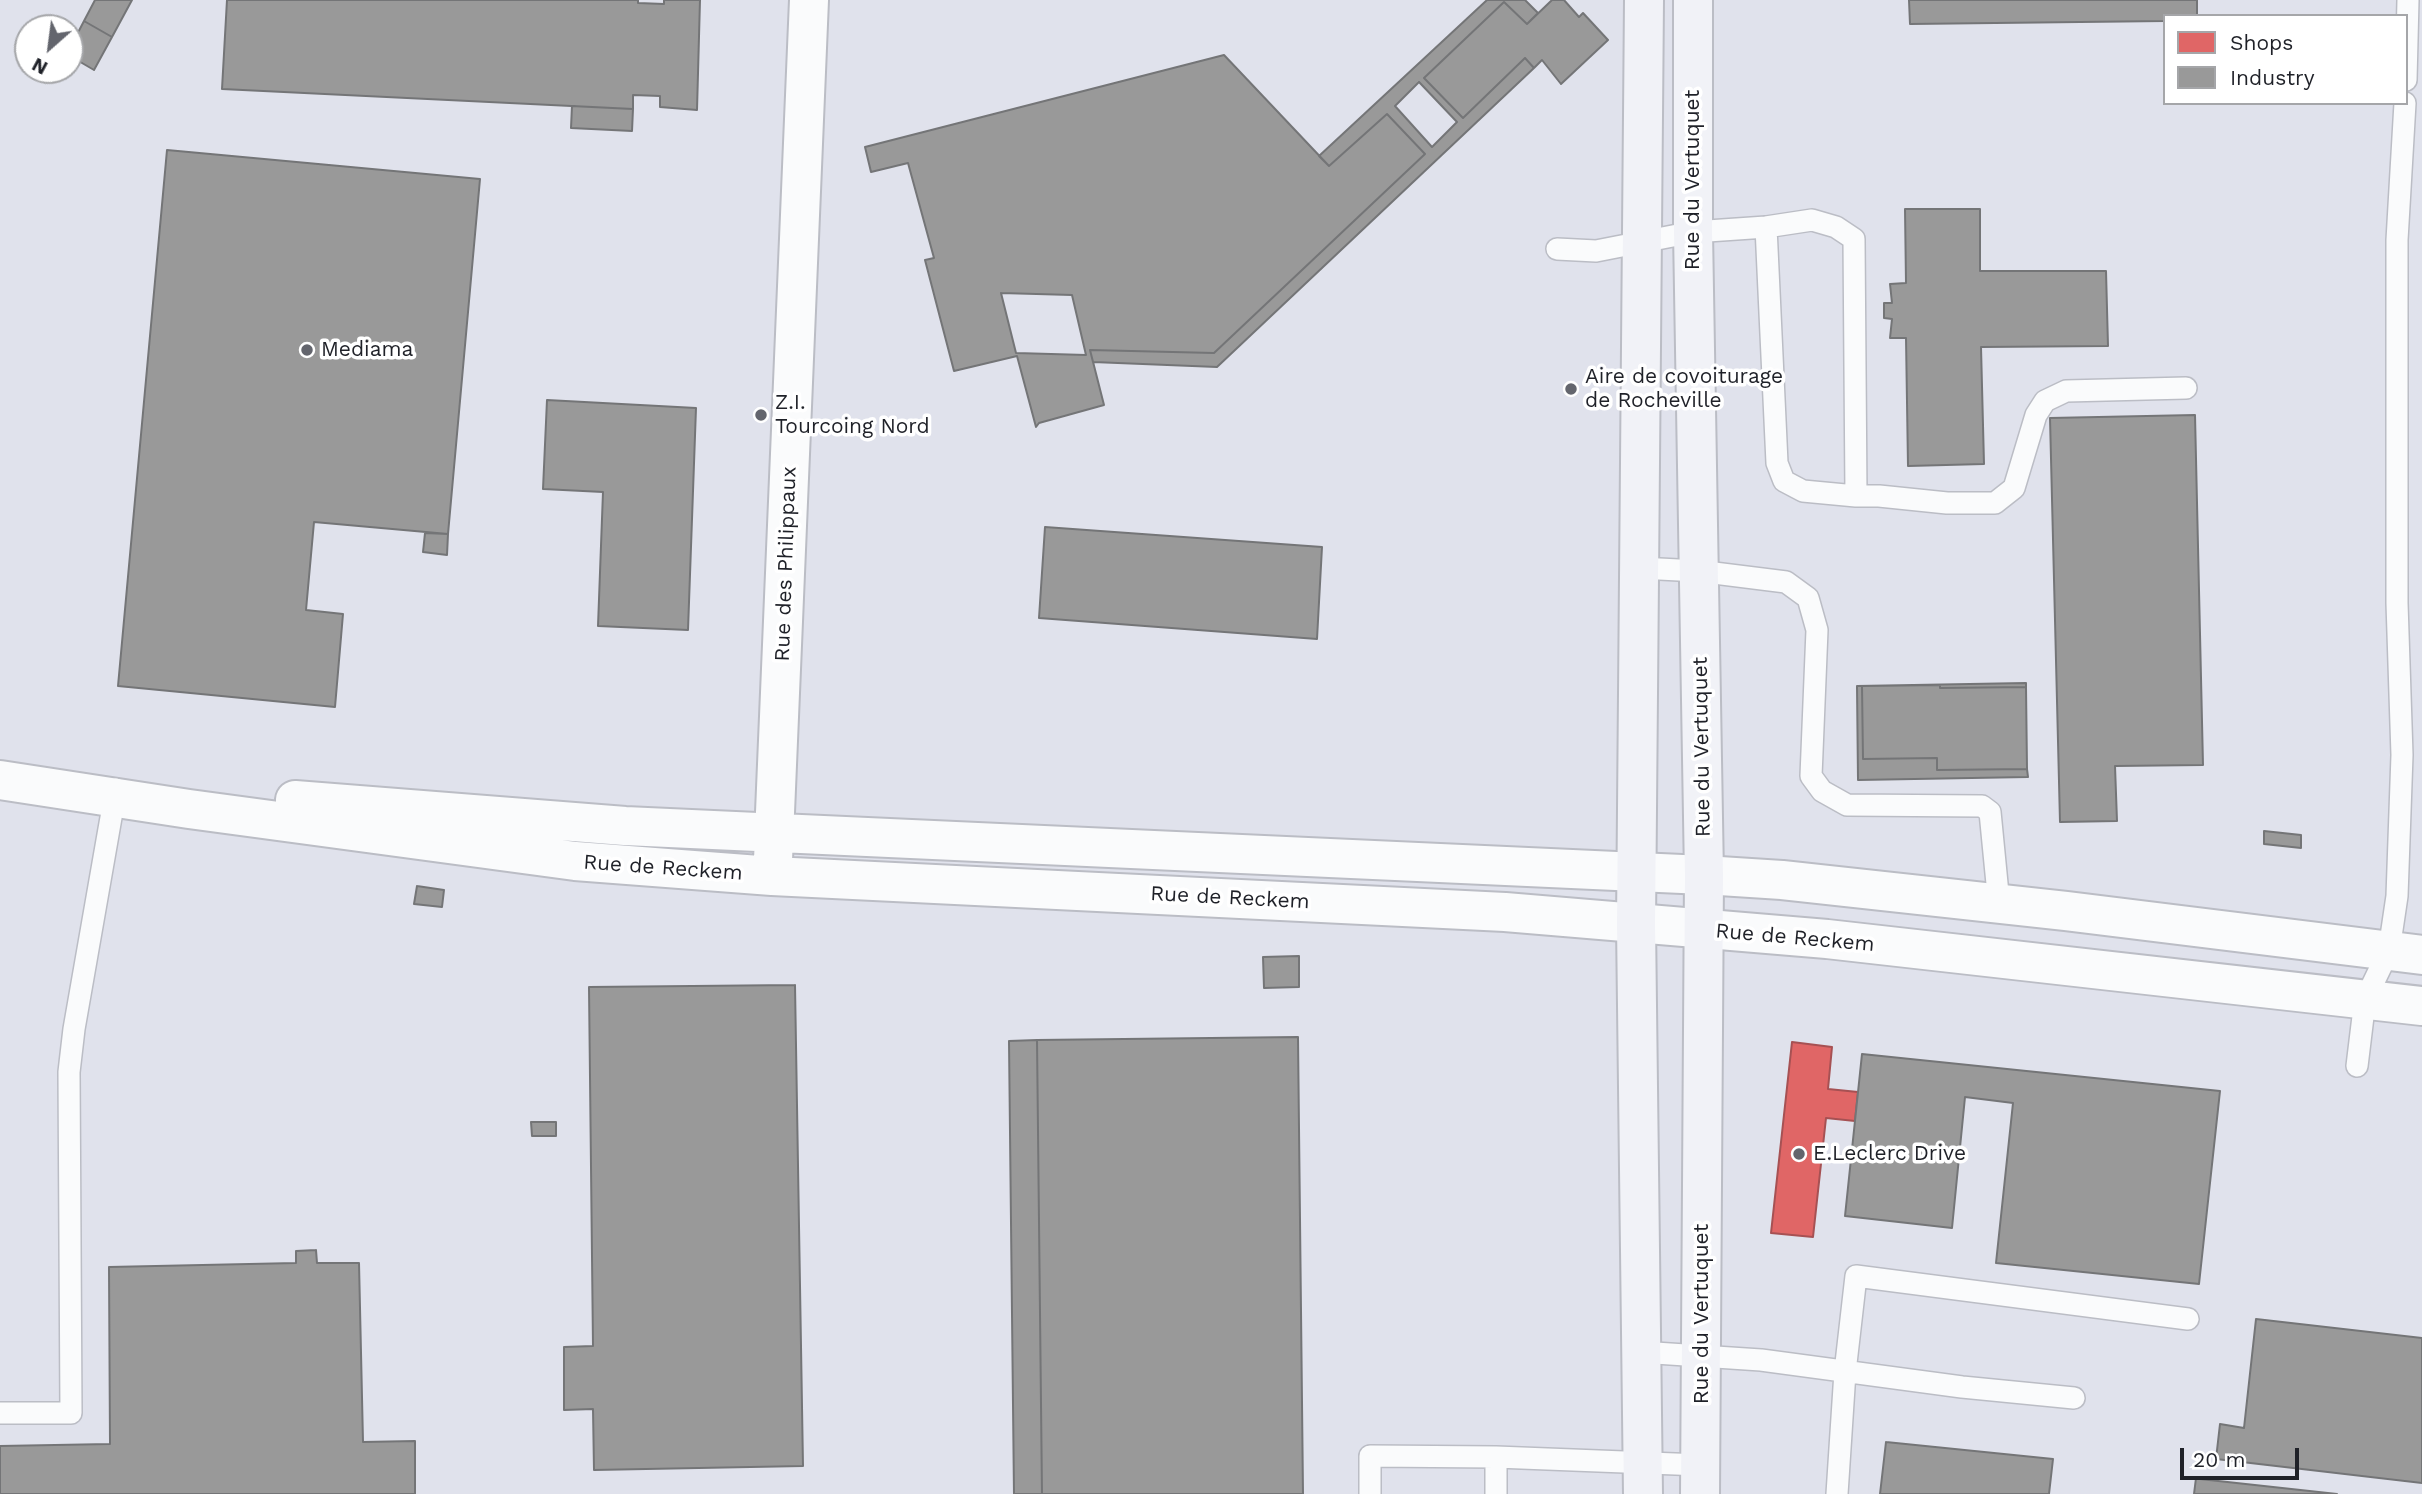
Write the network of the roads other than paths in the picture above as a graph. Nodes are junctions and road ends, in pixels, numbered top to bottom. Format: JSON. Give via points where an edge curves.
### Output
{"nodes":[{"id":1,"x":810,"y":0,"type":"edge"},
{"id":2,"x":1644,"y":0,"type":"edge"},
{"id":3,"x":1693,"y":0,"type":"edge"},
{"id":4,"x":2405,"y":105,"type":"edge"},
{"id":5,"x":1766,"y":227,"type":"junction"},
{"id":6,"x":1693,"y":232,"type":"junction"},
{"id":7,"x":1642,"y":241,"type":"junction"},
{"id":8,"x":1557,"y":249,"type":"dead end"},
{"id":9,"x":2186,"y":388,"type":"dead end"},
{"id":10,"x":1856,"y":496,"type":"junction"},
{"id":11,"x":1640,"y":568,"type":"junction"},
{"id":12,"x":1698,"y":571,"type":"junction"},
{"id":13,"x":0,"y":779,"type":"edge"},
{"id":14,"x":115,"y":793,"type":"junction"},
{"id":15,"x":774,"y":834,"type":"junction"},
{"id":16,"x":1636,"y":873,"type":"junction"},
{"id":17,"x":1704,"y":875,"type":"junction"},
{"id":18,"x":772,"y":876,"type":"junction"},
{"id":19,"x":1999,"y":904,"type":"junction"},
{"id":20,"x":1636,"y":924,"type":"junction"},
{"id":21,"x":1704,"y":930,"type":"junction"},
{"id":22,"x":2405,"y":953,"type":"edge"},
{"id":23,"x":2365,"y":1000,"type":"junction"},
{"id":24,"x":2422,"y":1006,"type":"edge"},
{"id":25,"x":2357,"y":1066,"type":"dead end"},
{"id":26,"x":2188,"y":1319,"type":"dead end"},
{"id":27,"x":1640,"y":1352,"type":"junction"},
{"id":28,"x":1702,"y":1356,"type":"junction"},
{"id":29,"x":1845,"y":1371,"type":"junction"},
{"id":30,"x":2074,"y":1398,"type":"dead end"},
{"id":31,"x":0,"y":1413,"type":"edge"},
{"id":32,"x":1496,"y":1457,"type":"junction"},
{"id":33,"x":1642,"y":1478,"type":"edge"},
{"id":34,"x":1700,"y":1480,"type":"edge"},
{"id":35,"x":1370,"y":1494,"type":"edge"},
{"id":36,"x":1496,"y":1494,"type":"edge"},
{"id":37,"x":1837,"y":1494,"type":"edge"}],
"edges":[{"from":1,"to":15,"type":"street","name":"Rue des Philippaux"},
{"from":2,"to":7,"type":"street"},
{"from":3,"to":6,"type":"street","name":"Rue du Vertuquet"},
{"from":4,"to":22,"type":"lane","via":[[2397,240],[2397,603],[2402,755],[2397,896]]},
{"from":5,"to":6,"type":"lane"},
{"from":5,"to":10,"type":"lane","via":[[1777,463],[1784,481],[1803,491]]},
{"from":5,"to":10,"type":"lane","via":[[1812,220],[1836,227],[1854,239]]},
{"from":6,"to":7,"type":"lane"},
{"from":6,"to":12,"type":"street","name":"Rue du Vertuquet"},
{"from":7,"to":8,"type":"lane","via":[[1596,251]]},
{"from":7,"to":11,"type":"street"},
{"from":9,"to":10,"type":"lane","via":[[2066,391],[2045,401],[2036,415],[2014,488],[1995,503]]},
{"from":11,"to":12,"type":"lane"},
{"from":11,"to":16,"type":"street"},
{"from":12,"to":17,"type":"street","name":"Rue du Vertuquet"},
{"from":12,"to":19,"type":"lane","via":[[1786,582],[1808,598],[1816,630],[1811,776],[1822,791],[1847,804],[1982,806],[1990,812]]},
{"from":13,"to":14,"type":"street","name":"Rue de Reckem"},
{"from":14,"to":15,"type":"street","name":"Rue de Reckem","via":[[301,800]]},
{"from":14,"to":18,"type":"street","name":"Rue de Reckem","via":[[575,861]]},
{"from":14,"to":31,"type":"lane","via":[[69,1072],[71,1413]]},
{"from":15,"to":16,"type":"street","name":"Rue de Reckem"},
{"from":15,"to":18,"type":"street","name":"Rue des Philippaux"},
{"from":16,"to":17,"type":"street","name":"Rue de Reckem"},
{"from":16,"to":20,"type":"street"},
{"from":17,"to":19,"type":"street","name":"Rue de Reckem"},
{"from":17,"to":21,"type":"street","name":"Rue du Vertuquet"},
{"from":18,"to":20,"type":"street","name":"Rue de Reckem","via":[[1451,908]]},
{"from":19,"to":22,"type":"street","name":"Rue de Reckem"},
{"from":20,"to":21,"type":"street","name":"Rue de Reckem"},
{"from":20,"to":27,"type":"street"},
{"from":21,"to":23,"type":"street","name":"Rue de Reckem","via":[[1827,939]]},
{"from":21,"to":28,"type":"street","name":"Rue du Vertuquet"},
{"from":22,"to":23,"type":"lane"},
{"from":23,"to":24,"type":"street","name":"Rue de Reckem"},
{"from":23,"to":25,"type":"lane"},
{"from":26,"to":29,"type":"lane","via":[[1856,1276]]},
{"from":27,"to":28,"type":"lane"},
{"from":27,"to":33,"type":"street"},
{"from":28,"to":29,"type":"lane"},
{"from":28,"to":34,"type":"street","name":"Rue du Vertuquet"},
{"from":29,"to":30,"type":"lane"},
{"from":29,"to":37,"type":"lane"},
{"from":32,"to":33,"type":"lane"},
{"from":32,"to":35,"type":"lane","via":[[1370,1456]]},
{"from":32,"to":36,"type":"lane"},
{"from":33,"to":34,"type":"lane"}]}
